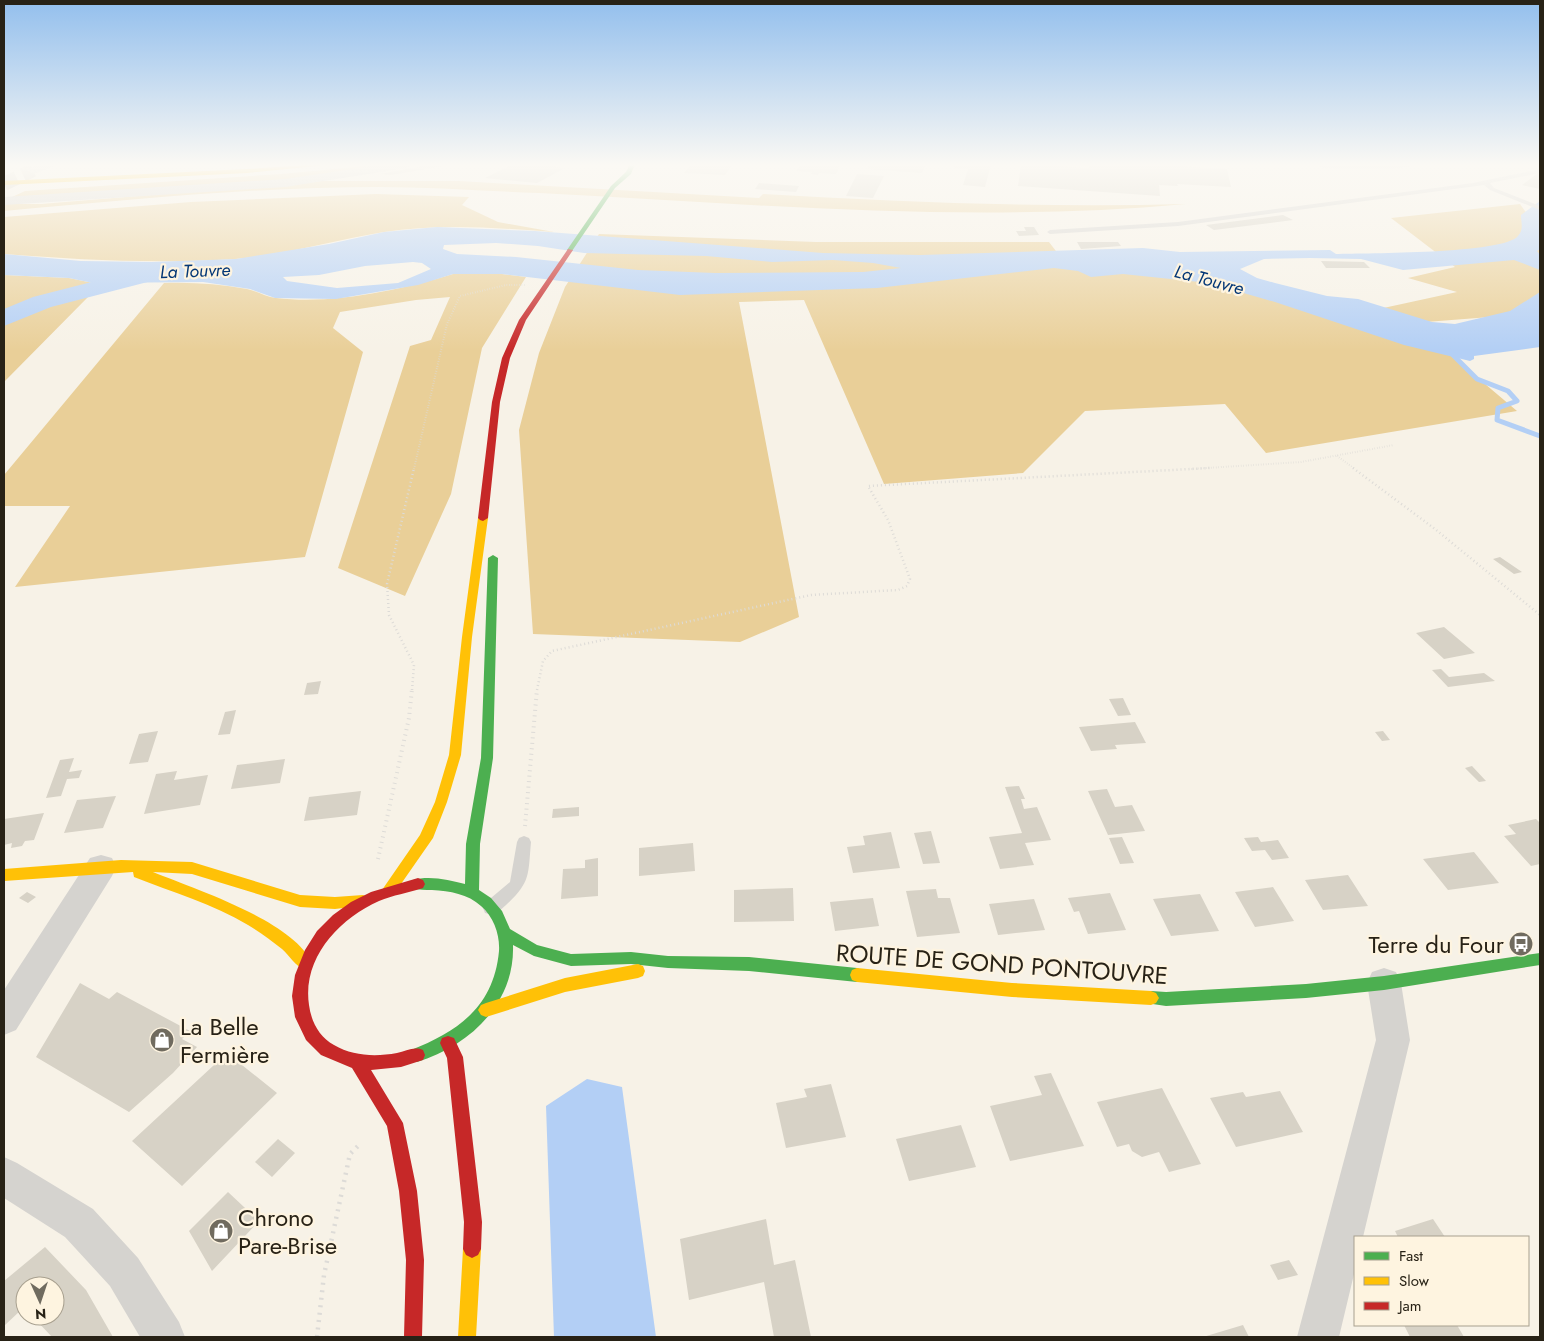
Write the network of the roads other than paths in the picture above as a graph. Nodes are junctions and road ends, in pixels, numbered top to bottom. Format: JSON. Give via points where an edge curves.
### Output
{"nodes":[{"id":1,"x":586,"y":227,"type":"edge"},
{"id":2,"x":1137,"y":227,"type":"edge"},
{"id":3,"x":1050,"y":232,"type":"dead end"},
{"id":4,"x":490,"y":463,"type":"junction"},
{"id":5,"x":524,"y":842,"type":"road end"},
{"id":6,"x":111,"y":866,"type":"junction"},
{"id":7,"x":4,"y":875,"type":"edge"},
{"id":8,"x":388,"y":890,"type":"junction"},
{"id":9,"x":472,"y":892,"type":"junction"},
{"id":10,"x":363,"y":901,"type":"junction"},
{"id":11,"x":491,"y":908,"type":"junction"},
{"id":12,"x":506,"y":934,"type":"junction"},
{"id":13,"x":1540,"y":959,"type":"edge"},
{"id":14,"x":668,"y":962,"type":"junction"},
{"id":15,"x":305,"y":963,"type":"junction"},
{"id":16,"x":1384,"y":983,"type":"junction"},
{"id":17,"x":486,"y":1010,"type":"junction"},
{"id":18,"x":4,"y":1019,"type":"edge"},
{"id":19,"x":448,"y":1043,"type":"junction"},
{"id":20,"x":357,"y":1062,"type":"junction"},
{"id":21,"x":4,"y":1176,"type":"edge"},
{"id":22,"x":164,"y":1337,"type":"edge"},
{"id":23,"x":413,"y":1337,"type":"edge"},
{"id":24,"x":467,"y":1337,"type":"edge"},
{"id":25,"x":1318,"y":1337,"type":"edge"}],
"edges":[{"from":1,"to":4,"type":"main road","via":[[511,343],[494,410]]},
{"from":2,"to":3,"type":"lane"},
{"from":4,"to":8,"type":"main road","via":[[455,755],[442,802],[426,838]]},
{"from":4,"to":9,"type":"main road","via":[[493,541],[487,758],[473,844]]},
{"from":5,"to":11,"type":"lane","via":[[516,886]]},
{"from":6,"to":7,"type":"main road"},
{"from":6,"to":10,"type":"main road","via":[[199,869],[300,901]]},
{"from":6,"to":15,"type":"main road","via":[[256,920],[292,947]]},
{"from":6,"to":18,"type":"street"},
{"from":8,"to":9,"type":"main road","via":[[418,884],[447,885]]},
{"from":8,"to":10,"type":"main road"},
{"from":9,"to":11,"type":"main road"},
{"from":10,"to":15,"type":"main road","via":[[328,928]]},
{"from":11,"to":12,"type":"main road"},
{"from":12,"to":14,"type":"main road","name":"ROUTE DE GOND PONTOUVRE","via":[[534,950],[571,960],[631,958]]},
{"from":12,"to":17,"type":"main road","via":[[508,958],[501,984]]},
{"from":13,"to":16,"type":"main road","name":"ROUTE DE GOND PONTOUVRE"},
{"from":14,"to":16,"type":"main road","name":"ROUTE DE GOND PONTOUVRE","via":[[749,964],[1012,990],[1166,999]]},
{"from":14,"to":17,"type":"main road","name":"ROUTE DE GOND PONTOUVRE","via":[[565,985]]},
{"from":15,"to":20,"type":"main road","via":[[298,989],[300,1014],[312,1036],[331,1053]]},
{"from":16,"to":25,"type":"street","via":[[1393,1040]]},
{"from":17,"to":19,"type":"main road"},
{"from":19,"to":20,"type":"main road","via":[[418,1057],[387,1064]]},
{"from":19,"to":24,"type":"main road","via":[[455,1057],[473,1222]]},
{"from":20,"to":23,"type":"main road","via":[[395,1123],[408,1190],[415,1260]]},
{"from":21,"to":22,"type":"street","via":[[78,1223],[124,1272]]}]}
